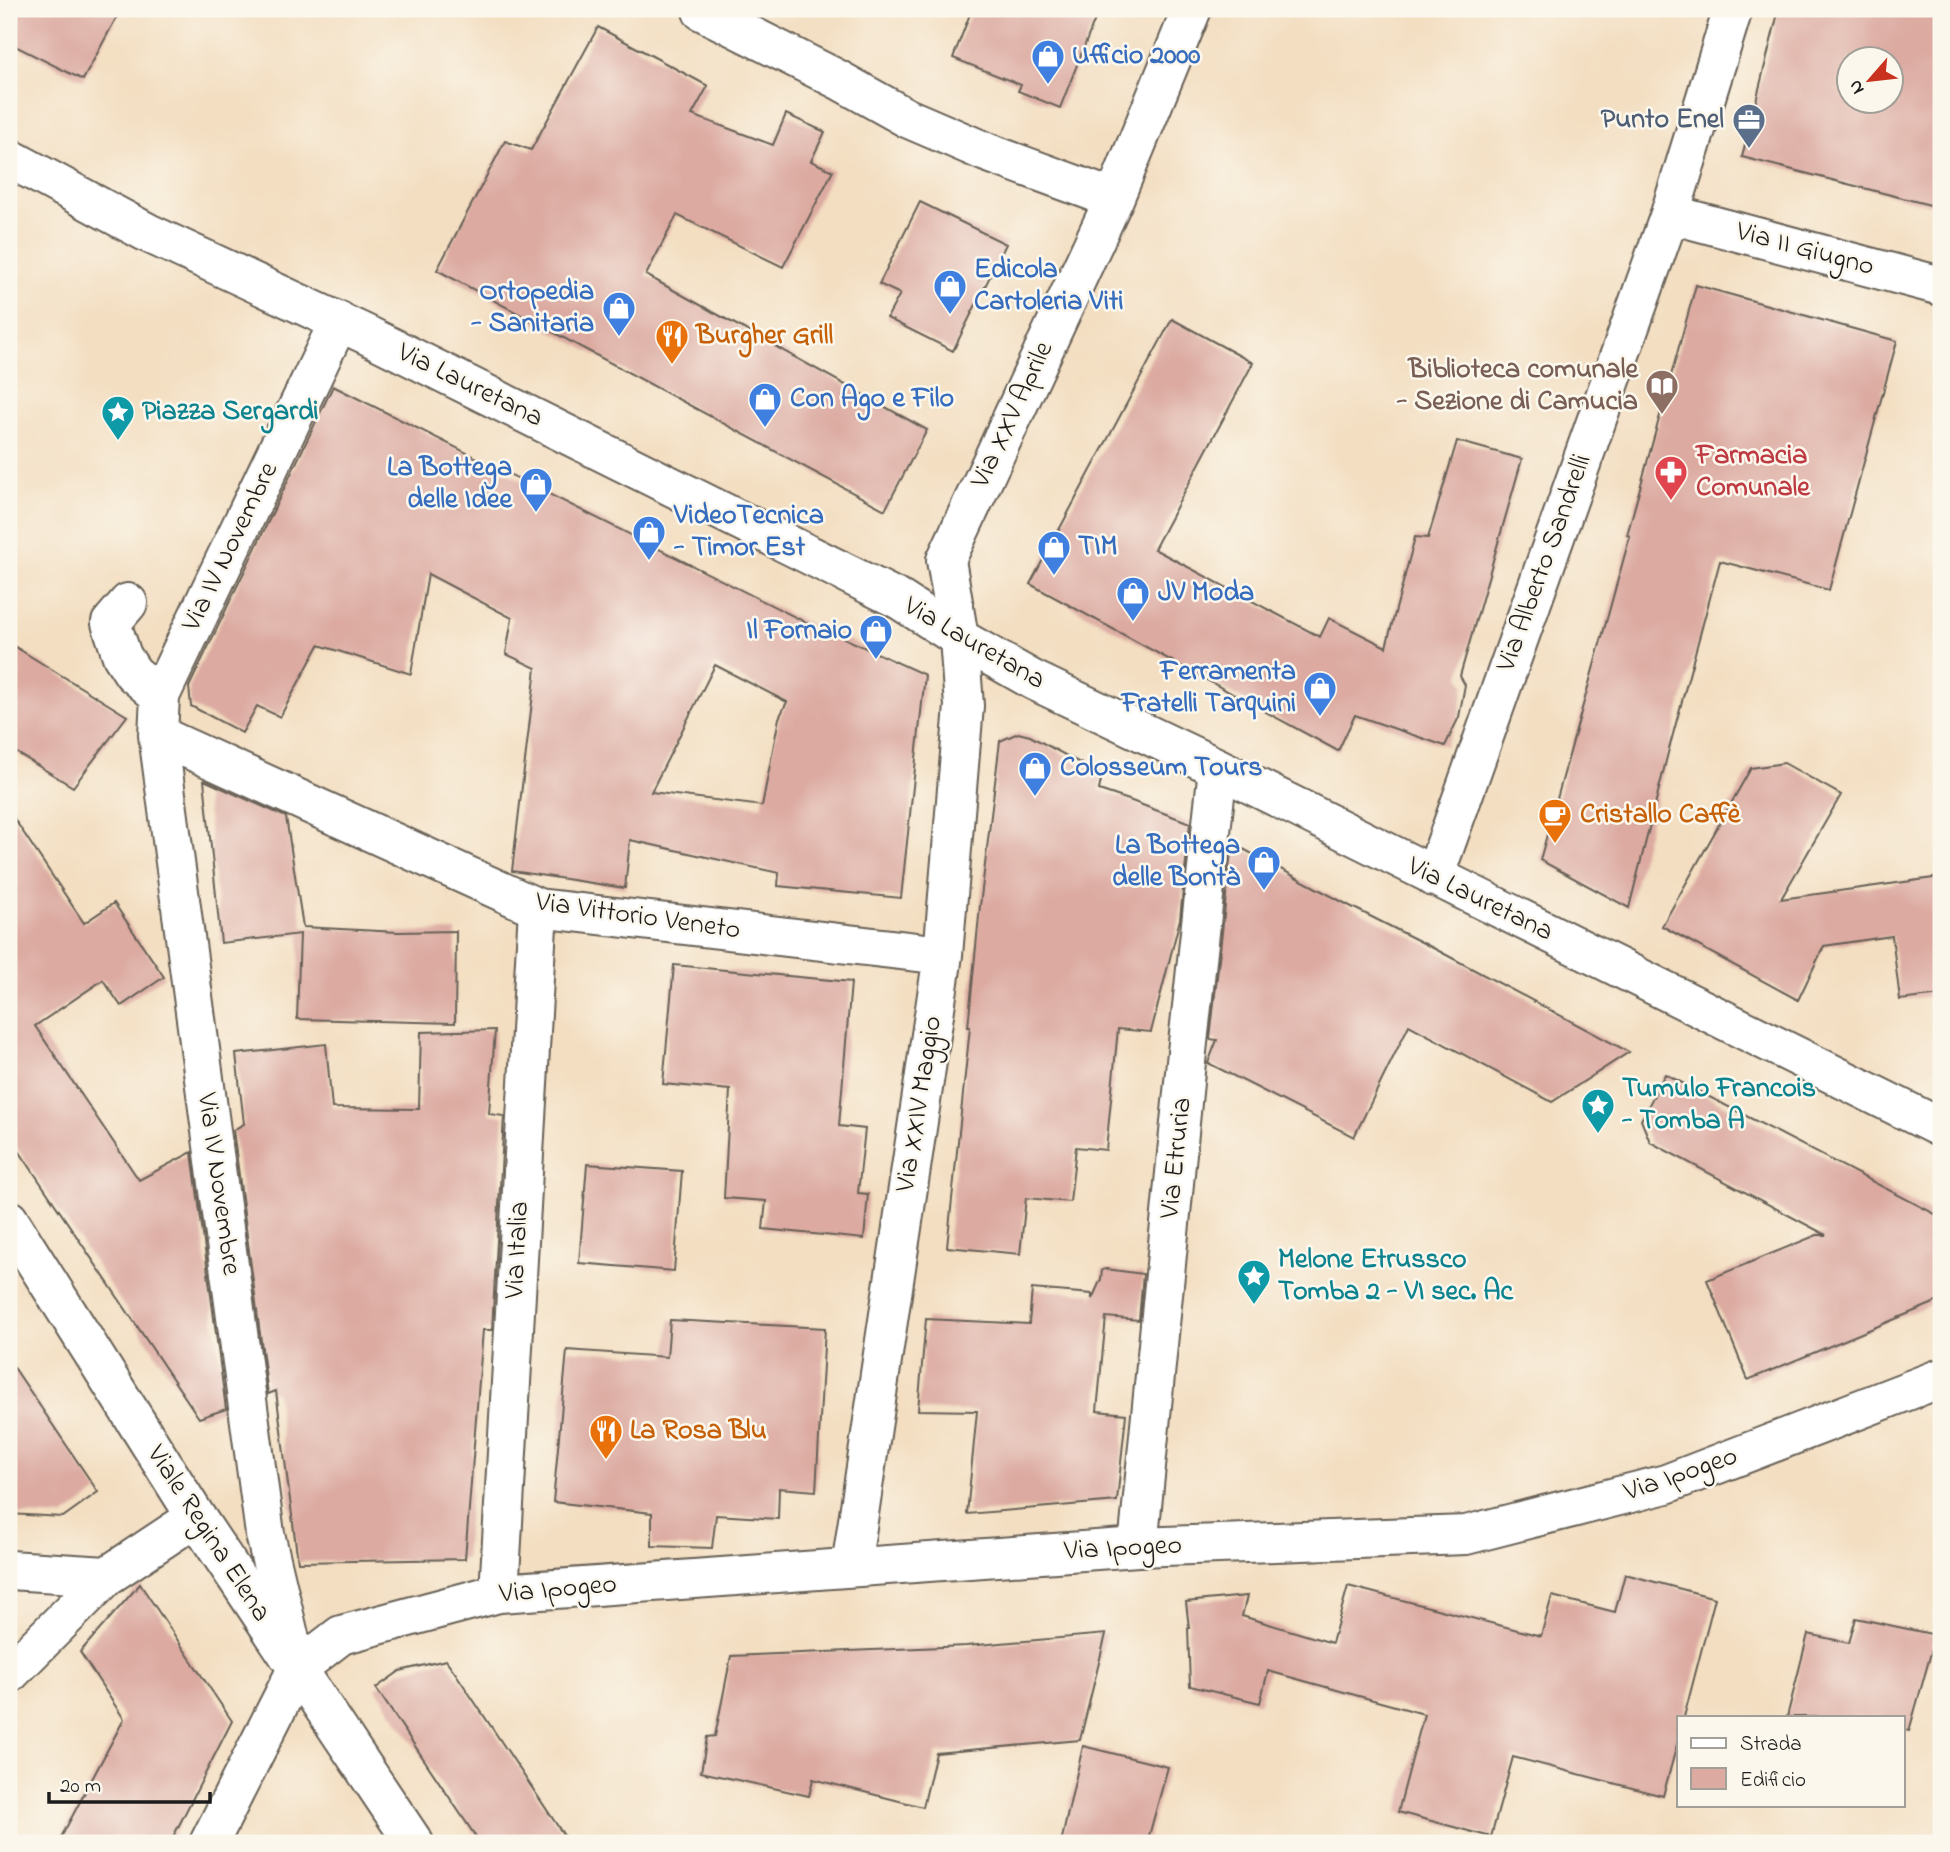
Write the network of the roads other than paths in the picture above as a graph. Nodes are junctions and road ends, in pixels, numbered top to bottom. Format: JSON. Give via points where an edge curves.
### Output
{"nodes":[{"id":1,"x":702,"y":9,"type":"edge"},
{"id":2,"x":1192,"y":9,"type":"edge"},
{"id":3,"x":1733,"y":9,"type":"edge"},
{"id":4,"x":9,"y":158,"type":"edge"},
{"id":5,"x":1114,"y":199,"type":"junction"},
{"id":6,"x":1670,"y":214,"type":"junction"},
{"id":7,"x":1941,"y":286,"type":"edge"},
{"id":8,"x":339,"y":321,"type":"junction"},
{"id":9,"x":128,"y":604,"type":"dead end"},
{"id":10,"x":959,"y":638,"type":"junction"},
{"id":11,"x":160,"y":696,"type":"junction"},
{"id":12,"x":158,"y":735,"type":"junction"},
{"id":13,"x":1218,"y":768,"type":"junction"},
{"id":14,"x":1434,"y":877,"type":"junction"},
{"id":15,"x":538,"y":908,"type":"junction"},
{"id":16,"x":943,"y":955,"type":"junction"},
{"id":17,"x":1941,"y":1128,"type":"edge"},
{"id":18,"x":9,"y":1220,"type":"edge"},
{"id":19,"x":1941,"y":1378,"type":"edge"},
{"id":20,"x":196,"y":1517,"type":"junction"},
{"id":21,"x":1138,"y":1547,"type":"junction"},
{"id":22,"x":851,"y":1567,"type":"junction"},
{"id":23,"x":9,"y":1570,"type":"edge"},
{"id":24,"x":107,"y":1576,"type":"junction"},
{"id":25,"x":499,"y":1593,"type":"junction"},
{"id":26,"x":297,"y":1669,"type":"junction"},
{"id":27,"x":9,"y":1674,"type":"edge"},
{"id":28,"x":209,"y":1843,"type":"edge"},
{"id":29,"x":414,"y":1843,"type":"edge"}],
"edges":[{"from":1,"to":5,"type":"street","via":[[907,118]]},
{"from":2,"to":5,"type":"street","name":"Via XXV Aprile"},
{"from":3,"to":6,"type":"street","name":"Via Alberto Sandrelli"},
{"from":4,"to":8,"type":"street","name":"Via Lauretana","via":[[148,233]]},
{"from":5,"to":10,"type":"street","name":"Via XXV Aprile","via":[[946,560]]},
{"from":6,"to":7,"type":"street","name":"Via II Giugno"},
{"from":6,"to":14,"type":"street","name":"Via Alberto Sandrelli"},
{"from":8,"to":10,"type":"street","name":"Via Lauretana","via":[[900,600]]},
{"from":8,"to":11,"type":"street","name":"Via IV Novembre"},
{"from":9,"to":11,"type":"street","via":[[111,623],[122,656],[133,673]]},
{"from":10,"to":13,"type":"street","name":"Via Lauretana","via":[[1033,680]]},
{"from":10,"to":16,"type":"street","name":"Via XXIV Maggio","via":[[964,706]]},
{"from":11,"to":12,"type":"street","name":"Via IV Novembre"},
{"from":12,"to":15,"type":"street","name":"Via Vittorio Veneto"},
{"from":12,"to":26,"type":"street","name":"Via IV Novembre","via":[[265,1534]]},
{"from":13,"to":14,"type":"street","name":"Via Lauretana"},
{"from":13,"to":21,"type":"street","name":"Via Etruria"},
{"from":14,"to":17,"type":"street","name":"Via Lauretana"},
{"from":15,"to":16,"type":"street","name":"Via Vittorio Veneto"},
{"from":15,"to":25,"type":"street","name":"Via Italia"},
{"from":16,"to":22,"type":"street","name":"Via XXIV Maggio"},
{"from":18,"to":20,"type":"street","name":"Viale Regina Elena"},
{"from":19,"to":21,"type":"street","name":"Via Ipogeo","via":[[1666,1484],[1466,1535]]},
{"from":20,"to":24,"type":"street"},
{"from":20,"to":26,"type":"street","name":"Viale Regina Elena"},
{"from":21,"to":22,"type":"street","name":"Via Ipogeo"},
{"from":22,"to":25,"type":"street","name":"Via Ipogeo"},
{"from":23,"to":24,"type":"street"},
{"from":24,"to":27,"type":"street"},
{"from":25,"to":26,"type":"street","name":"Via Ipogeo","via":[[341,1635]]},
{"from":26,"to":28,"type":"street"},
{"from":26,"to":29,"type":"street","name":"Viale Regina Elena"}]}
